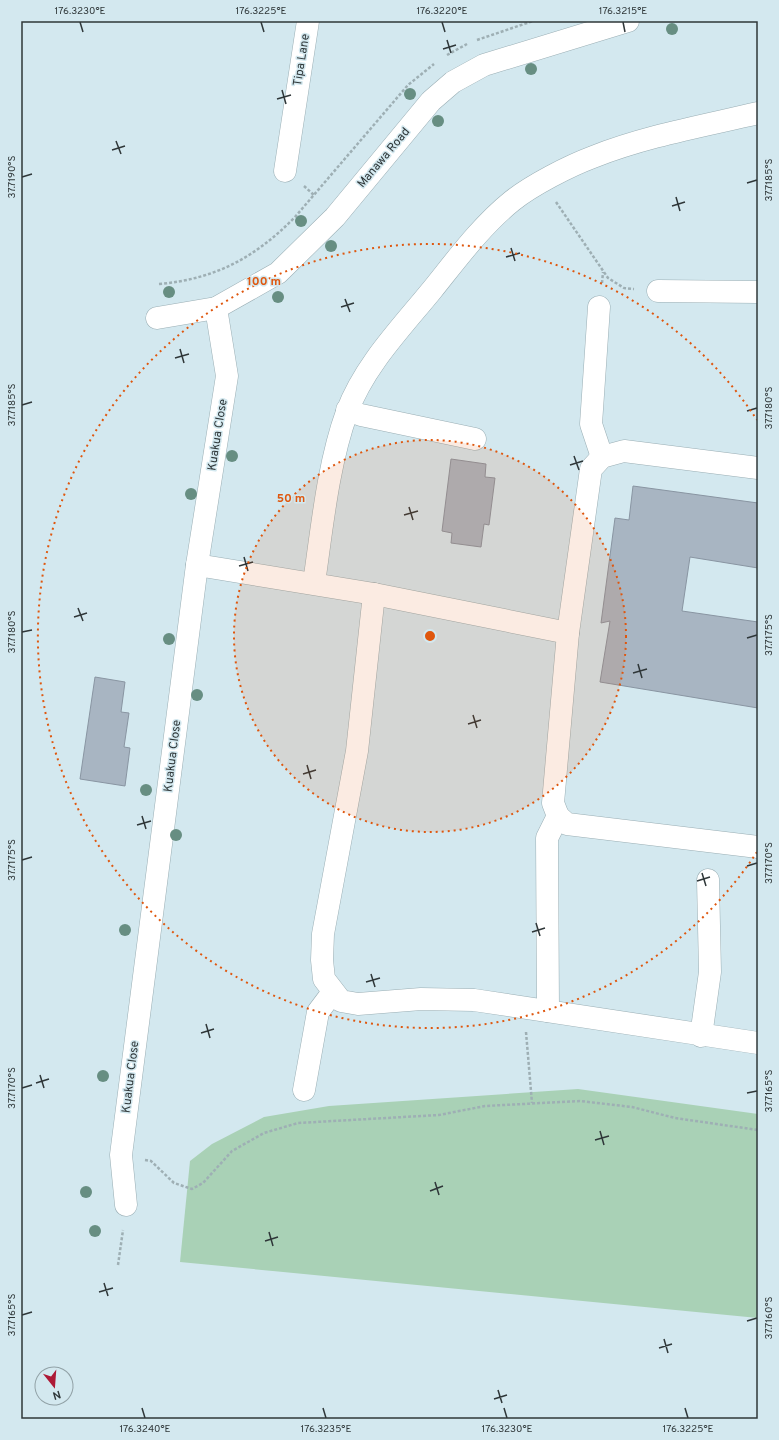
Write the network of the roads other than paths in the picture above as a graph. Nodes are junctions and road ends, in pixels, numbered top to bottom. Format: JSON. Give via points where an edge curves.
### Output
{"nodes":[{"id":1,"x":308,"y":21,"type":"edge"},
{"id":2,"x":628,"y":21,"type":"edge"},
{"id":3,"x":758,"y":112,"type":"edge"},
{"id":4,"x":285,"y":170,"type":"road end"},
{"id":5,"x":658,"y":291,"type":"road end"},
{"id":6,"x":758,"y":292,"type":"edge"},
{"id":7,"x":599,"y":307,"type":"dead end"},
{"id":8,"x":216,"y":308,"type":"junction"},
{"id":9,"x":157,"y":318,"type":"dead end"},
{"id":10,"x":348,"y":410,"type":"junction"},
{"id":11,"x":475,"y":439,"type":"dead end"},
{"id":12,"x":602,"y":457,"type":"junction"},
{"id":13,"x":758,"y":468,"type":"edge"},
{"id":14,"x":197,"y":565,"type":"junction"},
{"id":15,"x":314,"y":583,"type":"junction"},
{"id":16,"x":374,"y":594,"type":"junction"},
{"id":17,"x":568,"y":633,"type":"junction"},
{"id":18,"x":558,"y":816,"type":"junction"},
{"id":19,"x":758,"y":847,"type":"edge"},
{"id":20,"x":708,"y":880,"type":"dead end"},
{"id":21,"x":333,"y":992,"type":"junction"},
{"id":22,"x":548,"y":1011,"type":"junction"},
{"id":23,"x":701,"y":1036,"type":"junction"},
{"id":24,"x":758,"y":1043,"type":"edge"},
{"id":25,"x":304,"y":1090,"type":"dead end"},
{"id":26,"x":126,"y":1205,"type":"road end"}],
"edges":[{"from":1,"to":4,"type":"street","name":"Tipa Lane"},
{"from":2,"to":8,"type":"street","name":"Manawa Road","via":[[484,65],[453,82],[431,101],[335,217],[278,273]]},
{"from":3,"to":10,"type":"street","via":[[593,157],[542,182],[513,200],[481,230],[378,357]]},
{"from":5,"to":6,"type":"street"},
{"from":7,"to":12,"type":"street","via":[[591,424]]},
{"from":8,"to":9,"type":"street","name":"Manawa Road"},
{"from":8,"to":14,"type":"street","name":"Kuakua Close","via":[[227,376]]},
{"from":10,"to":11,"type":"street"},
{"from":10,"to":15,"type":"street","via":[[336,447]]},
{"from":12,"to":13,"type":"street","via":[[624,451]]},
{"from":12,"to":17,"type":"street","via":[[591,468]]},
{"from":14,"to":15,"type":"street"},
{"from":14,"to":26,"type":"street","name":"Kuakua Close","via":[[121,1155]]},
{"from":15,"to":16,"type":"street"},
{"from":16,"to":17,"type":"street"},
{"from":16,"to":21,"type":"street","via":[[357,751],[323,934],[324,979]]},
{"from":17,"to":18,"type":"street","via":[[553,803]]},
{"from":18,"to":19,"type":"street","via":[[567,824]]},
{"from":18,"to":22,"type":"street","via":[[547,838]]},
{"from":20,"to":23,"type":"street","via":[[710,972]]},
{"from":21,"to":22,"type":"street","via":[[341,1000],[358,1004],[421,999],[474,1000]]},
{"from":21,"to":25,"type":"street","via":[[318,1012]]},
{"from":22,"to":23,"type":"street"},
{"from":23,"to":24,"type":"street"}]}
